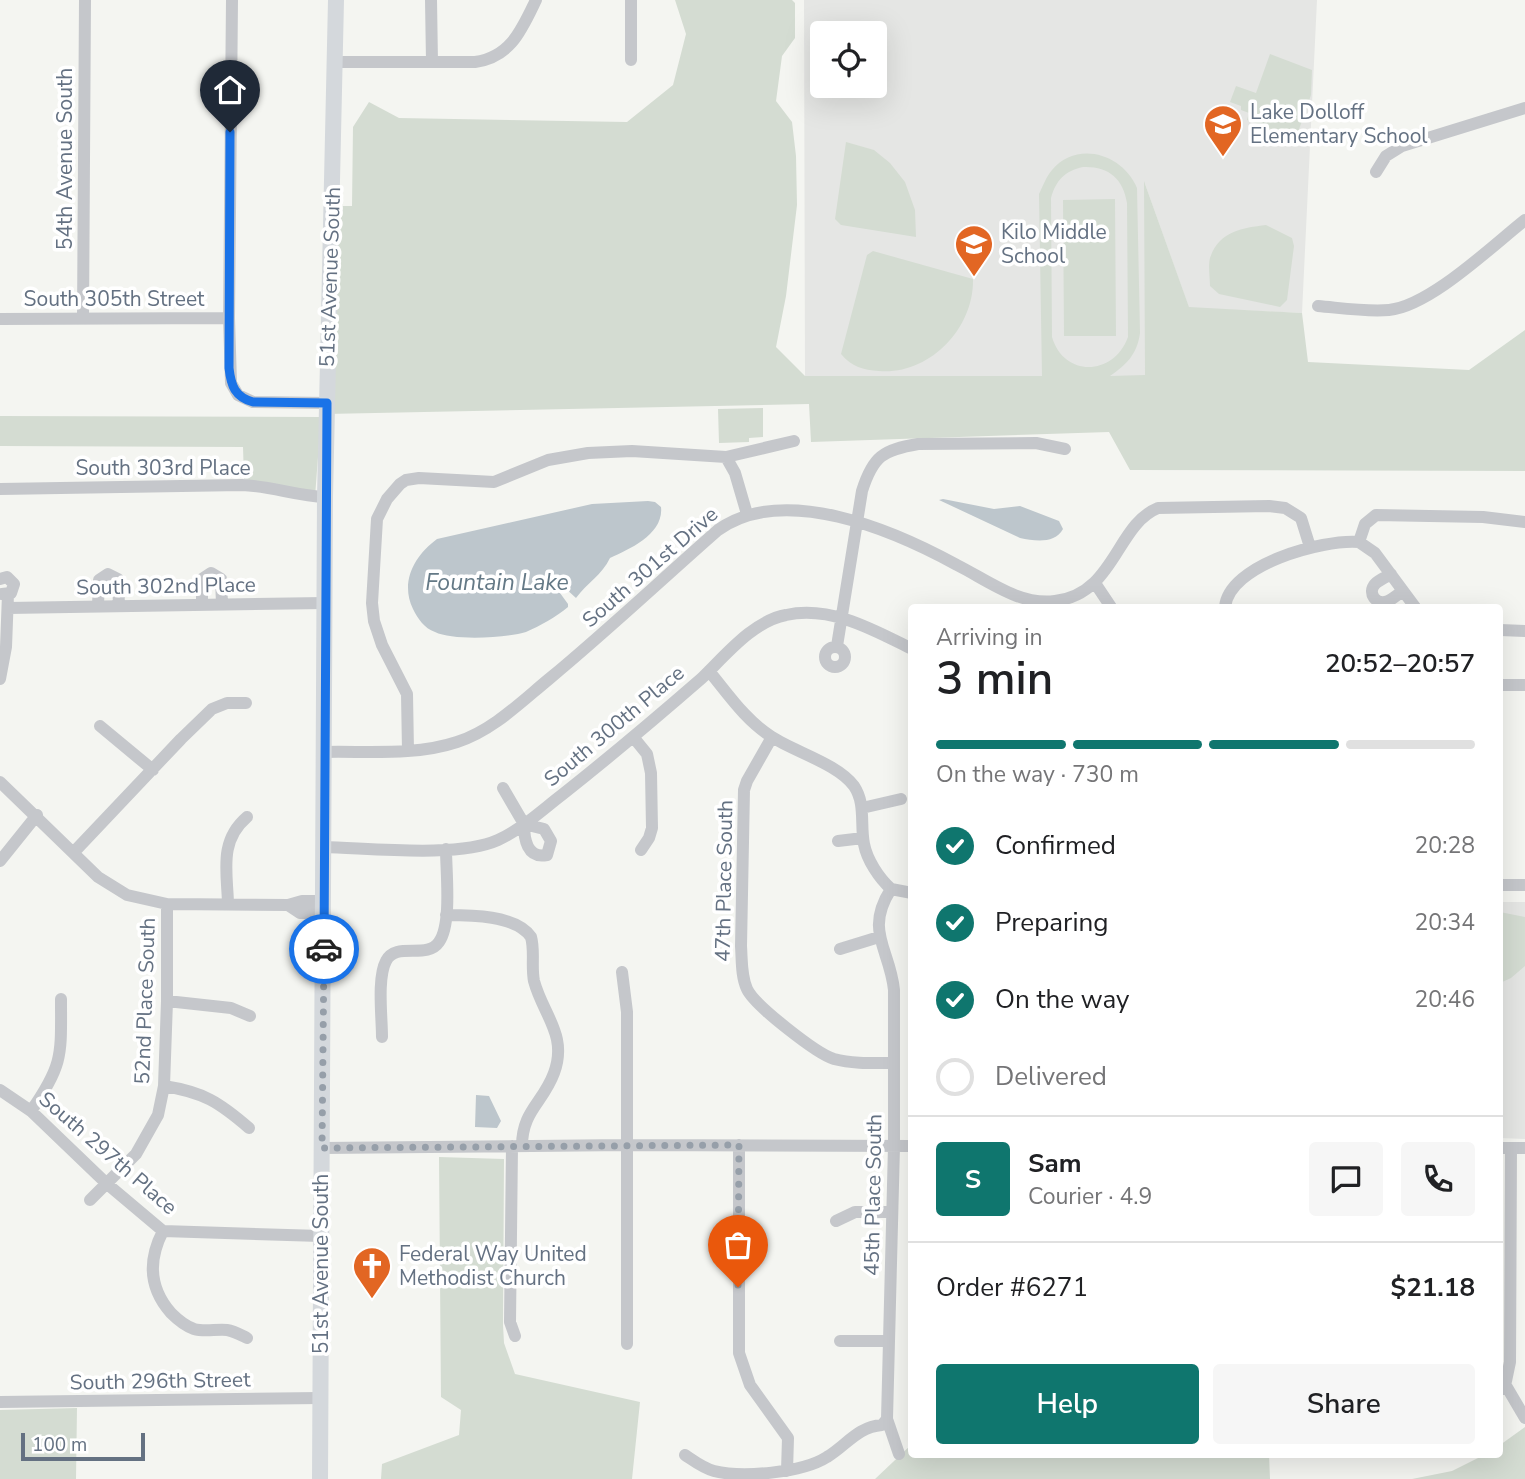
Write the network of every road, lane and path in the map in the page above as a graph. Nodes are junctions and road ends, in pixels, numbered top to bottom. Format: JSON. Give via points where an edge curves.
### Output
{"nodes":[{"id":1,"x":85,"y":0,"type":"edge"},
{"id":2,"x":232,"y":0,"type":"edge"},
{"id":3,"x":336,"y":0,"type":"edge"},
{"id":4,"x":431,"y":0,"type":"edge"},
{"id":5,"x":536,"y":0,"type":"edge"},
{"id":6,"x":631,"y":0,"type":"edge"},
{"id":7,"x":631,"y":60,"type":"dead end"},
{"id":8,"x":336,"y":62,"type":"junction"},
{"id":9,"x":432,"y":62,"type":"junction"},
{"id":10,"x":1525,"y":108,"type":"edge"},
{"id":11,"x":1376,"y":172,"type":"dead end"},
{"id":12,"x":1525,"y":220,"type":"edge"},
{"id":13,"x":1318,"y":306,"type":"dead end"},
{"id":14,"x":229,"y":318,"type":"junction"},
{"id":15,"x":0,"y":319,"type":"edge"},
{"id":16,"x":83,"y":319,"type":"junction"},
{"id":17,"x":327,"y":403,"type":"junction"},
{"id":18,"x":794,"y":441,"type":"dead end"},
{"id":19,"x":1065,"y":449,"type":"dead end"},
{"id":20,"x":726,"y":457,"type":"junction"},
{"id":21,"x":0,"y":489,"type":"edge"},
{"id":22,"x":326,"y":497,"type":"junction"},
{"id":23,"x":747,"y":514,"type":"junction"},
{"id":24,"x":856,"y":522,"type":"junction"},
{"id":25,"x":1525,"y":522,"type":"edge"},
{"id":26,"x":1359,"y":541,"type":"junction"},
{"id":27,"x":1310,"y":547,"type":"junction"},
{"id":28,"x":1391,"y":574,"type":"junction"},
{"id":29,"x":0,"y":579,"type":"edge"},
{"id":30,"x":1095,"y":583,"type":"junction"},
{"id":31,"x":1403,"y":591,"type":"junction"},
{"id":32,"x":5,"y":598,"type":"edge"},
{"id":33,"x":325,"y":603,"type":"junction"},
{"id":34,"x":222,"y":604,"type":"junction"},
{"id":35,"x":1109,"y":604,"type":"edge"},
{"id":36,"x":1226,"y":604,"type":"edge"},
{"id":37,"x":1412,"y":604,"type":"edge"},
{"id":38,"x":202,"y":605,"type":"junction"},
{"id":39,"x":99,"y":606,"type":"junction"},
{"id":40,"x":119,"y":606,"type":"junction"},
{"id":41,"x":841,"y":618,"type":"junction"},
{"id":42,"x":1503,"y":630,"type":"edge"},
{"id":43,"x":1525,"y":631,"type":"edge"},
{"id":44,"x":836,"y":646,"type":"dead end"},
{"id":45,"x":908,"y":647,"type":"edge"},
{"id":46,"x":709,"y":671,"type":"junction"},
{"id":47,"x":0,"y":679,"type":"edge"},
{"id":48,"x":1503,"y":685,"type":"edge"},
{"id":49,"x":1525,"y":685,"type":"edge"},
{"id":50,"x":246,"y":703,"type":"dead end"},
{"id":51,"x":100,"y":726,"type":"dead end"},
{"id":52,"x":772,"y":737,"type":"junction"},
{"id":53,"x":634,"y":738,"type":"junction"},
{"id":54,"x":408,"y":751,"type":"junction"},
{"id":55,"x":324,"y":752,"type":"junction"},
{"id":56,"x":153,"y":770,"type":"junction"},
{"id":57,"x":0,"y":782,"type":"edge"},
{"id":58,"x":503,"y":788,"type":"dead end"},
{"id":59,"x":901,"y":799,"type":"dead end"},
{"id":60,"x":862,"y":808,"type":"junction"},
{"id":61,"x":37,"y":815,"type":"junction"},
{"id":62,"x":247,"y":817,"type":"dead end"},
{"id":63,"x":524,"y":824,"type":"junction"},
{"id":64,"x":863,"y":838,"type":"junction"},
{"id":65,"x":838,"y":841,"type":"dead end"},
{"id":66,"x":324,"y":847,"type":"junction"},
{"id":67,"x":446,"y":849,"type":"junction"},
{"id":68,"x":641,"y":850,"type":"dead end"},
{"id":69,"x":75,"y":852,"type":"junction"},
{"id":70,"x":0,"y":861,"type":"edge"},
{"id":71,"x":1503,"y":885,"type":"edge"},
{"id":72,"x":1525,"y":885,"type":"edge"},
{"id":73,"x":891,"y":890,"type":"junction"},
{"id":74,"x":908,"y":892,"type":"edge"},
{"id":75,"x":167,"y":904,"type":"junction"},
{"id":76,"x":228,"y":904,"type":"junction"},
{"id":77,"x":324,"y":907,"type":"junction"},
{"id":78,"x":446,"y":915,"type":"junction"},
{"id":79,"x":879,"y":937,"type":"junction"},
{"id":80,"x":840,"y":949,"type":"dead end"},
{"id":81,"x":622,"y":972,"type":"dead end"},
{"id":82,"x":61,"y":999,"type":"dead end"},
{"id":83,"x":167,"y":1002,"type":"junction"},
{"id":84,"x":250,"y":1016,"type":"dead end"},
{"id":85,"x":382,"y":1037,"type":"dead end"},
{"id":86,"x":894,"y":1063,"type":"junction"},
{"id":87,"x":164,"y":1086,"type":"junction"},
{"id":88,"x":2,"y":1094,"type":"edge"},
{"id":89,"x":32,"y":1111,"type":"junction"},
{"id":90,"x":248,"y":1128,"type":"dead end"},
{"id":91,"x":627,"y":1145,"type":"junction"},
{"id":92,"x":739,"y":1145,"type":"junction"},
{"id":93,"x":517,"y":1146,"type":"junction"},
{"id":94,"x":894,"y":1146,"type":"junction"},
{"id":95,"x":908,"y":1146,"type":"edge"},
{"id":96,"x":322,"y":1148,"type":"junction"},
{"id":97,"x":1505,"y":1148,"type":"edge"},
{"id":98,"x":1525,"y":1149,"type":"edge"},
{"id":99,"x":106,"y":1183,"type":"junction"},
{"id":100,"x":89,"y":1200,"type":"dead end"},
{"id":101,"x":1505,"y":1210,"type":"edge"},
{"id":102,"x":892,"y":1212,"type":"junction"},
{"id":103,"x":836,"y":1222,"type":"dead end"},
{"id":104,"x":163,"y":1231,"type":"junction"},
{"id":105,"x":321,"y":1236,"type":"junction"},
{"id":106,"x":515,"y":1336,"type":"dead end"},
{"id":107,"x":247,"y":1338,"type":"dead end"},
{"id":108,"x":840,"y":1341,"type":"dead end"},
{"id":109,"x":889,"y":1341,"type":"junction"},
{"id":110,"x":627,"y":1344,"type":"dead end"},
{"id":111,"x":1503,"y":1383,"type":"edge"},
{"id":112,"x":1503,"y":1388,"type":"edge"},
{"id":113,"x":320,"y":1398,"type":"junction"},
{"id":114,"x":0,"y":1402,"type":"edge"},
{"id":115,"x":1525,"y":1418,"type":"edge"},
{"id":116,"x":887,"y":1419,"type":"junction"},
{"id":117,"x":899,"y":1454,"type":"dead end"},
{"id":118,"x":685,"y":1455,"type":"dead end"},
{"id":119,"x":787,"y":1471,"type":"junction"},
{"id":120,"x":320,"y":1479,"type":"edge"}],
"edges":[{"from":1,"to":16,"type":"street","name":"54th Avenue South"},
{"from":2,"to":14,"type":"street"},
{"from":3,"to":8,"type":"main road","name":"51st Avenue South"},
{"from":4,"to":9,"type":"street"},
{"from":5,"to":9,"type":"street","via":[[518,36],[502,53],[475,62]]},
{"from":6,"to":7,"type":"street"},
{"from":8,"to":9,"type":"street"},
{"from":8,"to":17,"type":"main road","name":"51st Avenue South"},
{"from":10,"to":11,"type":"street","via":[[1402,146],[1386,156]]},
{"from":12,"to":13,"type":"street","via":[[1437,289],[1405,307]]},
{"from":14,"to":16,"type":"street","name":"South 305th Street"},
{"from":14,"to":17,"type":"street","via":[[229,368],[238,395],[253,402]]},
{"from":15,"to":16,"type":"street","name":"South 305th Street"},
{"from":17,"to":22,"type":"main road","name":"51st Avenue South"},
{"from":18,"to":20,"type":"street"},
{"from":19,"to":24,"type":"street","via":[[1036,443],[966,443],[918,444],[888,451],[867,474]]},
{"from":20,"to":23,"type":"street"},
{"from":20,"to":54,"type":"street","via":[[589,453],[548,460],[502,480],[412,479],[395,488],[379,513],[375,534],[372,609],[382,645],[407,694]]},
{"from":21,"to":22,"type":"street","name":"South 303rd Place","via":[[242,485]]},
{"from":22,"to":33,"type":"main road","name":"51st Avenue South"},
{"from":23,"to":24,"type":"street","name":"South 301st Drive","via":[[783,509]]},
{"from":23,"to":54,"type":"street","name":"South 301st Drive","via":[[718,530],[587,648],[484,730],[445,746]]},
{"from":24,"to":30,"type":"street","name":"South 301st Drive","via":[[911,541],[1030,600],[1064,600]]},
{"from":24,"to":41,"type":"street"},
{"from":25,"to":26,"type":"street","via":[[1376,515],[1365,524]]},
{"from":26,"to":27,"type":"street"},
{"from":26,"to":28,"type":"street","via":[[1375,552]]},
{"from":27,"to":30,"type":"street","via":[[1301,518],[1285,508],[1170,507],[1143,517]]},
{"from":27,"to":36,"type":"street","via":[[1244,576],[1229,591]]},
{"from":28,"to":31,"type":"street"},
{"from":28,"to":31,"type":"street","via":[[1374,585],[1374,598],[1384,603]]},
{"from":29,"to":32,"type":"street","via":[[13,580],[13,590]]},
{"from":30,"to":35,"type":"street"},
{"from":31,"to":37,"type":"street"},
{"from":32,"to":39,"type":"street","name":"South 302nd Place"},
{"from":32,"to":47,"type":"street","via":[[6,647]]},
{"from":33,"to":34,"type":"street","name":"South 302nd Place"},
{"from":33,"to":55,"type":"main road","name":"51st Avenue South"},
{"from":34,"to":38,"type":"street","name":"South 302nd Place"},
{"from":34,"to":38,"type":"street","via":[[221,579],[211,573],[202,579]]},
{"from":38,"to":40,"type":"street","name":"South 302nd Place"},
{"from":39,"to":40,"type":"street","name":"South 302nd Place"},
{"from":39,"to":40,"type":"street","via":[[99,580],[108,573],[118,579]]},
{"from":41,"to":44,"type":"street"},
{"from":41,"to":45,"type":"street","name":"South 300th Place"},
{"from":41,"to":46,"type":"street","name":"South 300th Place","via":[[801,613],[776,617]]},
{"from":42,"to":43,"type":"street"},
{"from":46,"to":52,"type":"street","via":[[753,723]]},
{"from":46,"to":53,"type":"street","name":"South 300th Place"},
{"from":48,"to":49,"type":"street"},
{"from":50,"to":56,"type":"street","via":[[212,709]]},
{"from":51,"to":56,"type":"street"},
{"from":52,"to":60,"type":"street","via":[[846,778],[856,789]]},
{"from":52,"to":86,"type":"street","name":"47th Place South","via":[[744,790],[744,981],[763,1009],[830,1058]]},
{"from":53,"to":63,"type":"street","name":"South 300th Place"},
{"from":53,"to":68,"type":"street","via":[[647,754],[651,773],[652,828]]},
{"from":54,"to":55,"type":"street","name":"South 301st Drive"},
{"from":55,"to":66,"type":"main road","name":"51st Avenue South"},
{"from":56,"to":69,"type":"street"},
{"from":57,"to":61,"type":"street"},
{"from":58,"to":63,"type":"street"},
{"from":59,"to":60,"type":"street"},
{"from":60,"to":64,"type":"street"},
{"from":61,"to":69,"type":"street"},
{"from":61,"to":70,"type":"street"},
{"from":62,"to":76,"type":"street","via":[[229,843]]},
{"from":63,"to":67,"type":"street","name":"South 300th Place","via":[[486,844]]},
{"from":64,"to":65,"type":"street"},
{"from":64,"to":73,"type":"street","via":[[868,856]]},
{"from":66,"to":67,"type":"street","name":"South 300th Place"},
{"from":66,"to":77,"type":"main road","name":"51st Avenue South"},
{"from":67,"to":78,"type":"street"},
{"from":69,"to":75,"type":"street","via":[[116,890]]},
{"from":71,"to":72,"type":"street"},
{"from":73,"to":74,"type":"street"},
{"from":73,"to":79,"type":"street","name":"45th Place South","via":[[880,911]]},
{"from":75,"to":76,"type":"street"},
{"from":75,"to":83,"type":"street","name":"52nd Place South"},
{"from":76,"to":77,"type":"street","via":[[288,905],[300,913]]},
{"from":77,"to":96,"type":"main road","name":"51st Avenue South"},
{"from":78,"to":85,"type":"street","via":[[440,941],[426,950],[396,952],[386,960]]},
{"from":78,"to":93,"type":"street","via":[[493,918],[520,927],[531,937],[534,981],[553,1022],[558,1046],[555,1071],[524,1123]]},
{"from":79,"to":80,"type":"street"},
{"from":79,"to":86,"type":"street","name":"45th Place South","via":[[894,985]]},
{"from":81,"to":91,"type":"street","via":[[627,1012]]},
{"from":82,"to":89,"type":"street","via":[[57,1070]]},
{"from":83,"to":84,"type":"street","via":[[231,1008]]},
{"from":83,"to":87,"type":"street","name":"52nd Place South"},
{"from":86,"to":94,"type":"street","name":"45th Place South"},
{"from":87,"to":90,"type":"street","via":[[209,1097]]},
{"from":87,"to":99,"type":"street","name":"52nd Place South","via":[[158,1115],[136,1154]]},
{"from":88,"to":89,"type":"street","name":"South 297th Place"},
{"from":89,"to":99,"type":"street","name":"South 297th Place"},
{"from":91,"to":92,"type":"street"},
{"from":91,"to":93,"type":"street"},
{"from":91,"to":110,"type":"street"},
{"from":92,"to":94,"type":"street"},
{"from":92,"to":119,"type":"street","via":[[739,1353],[750,1385],[788,1438]]},
{"from":93,"to":96,"type":"street"},
{"from":93,"to":106,"type":"street","via":[[510,1322]]},
{"from":94,"to":95,"type":"street"},
{"from":94,"to":102,"type":"street","name":"45th Place South"},
{"from":96,"to":105,"type":"main road","name":"51st Avenue South"},
{"from":97,"to":98,"type":"street"},
{"from":97,"to":101,"type":"street"},
{"from":99,"to":100,"type":"street","name":"52nd Place South"},
{"from":99,"to":104,"type":"street","name":"South 297th Place"},
{"from":101,"to":111,"type":"street","via":[[1510,1354]]},
{"from":102,"to":103,"type":"street","via":[[855,1212]]},
{"from":102,"to":109,"type":"street","name":"45th Place South"},
{"from":104,"to":105,"type":"street","name":"South 297th Place"},
{"from":104,"to":107,"type":"street","via":[[154,1249],[152,1274],[168,1309],[195,1329],[230,1330]]},
{"from":105,"to":113,"type":"main road","name":"51st Avenue South"},
{"from":108,"to":109,"type":"street"},
{"from":109,"to":116,"type":"street","name":"45th Place South"},
{"from":112,"to":115,"type":"street"},
{"from":113,"to":114,"type":"street","name":"South 296th Street"},
{"from":113,"to":120,"type":"main road","name":"51st Avenue South"},
{"from":116,"to":117,"type":"street","name":"45th Place South"},
{"from":116,"to":119,"type":"street","via":[[864,1428],[817,1462]]},
{"from":118,"to":119,"type":"street","via":[[720,1472]]}]}
